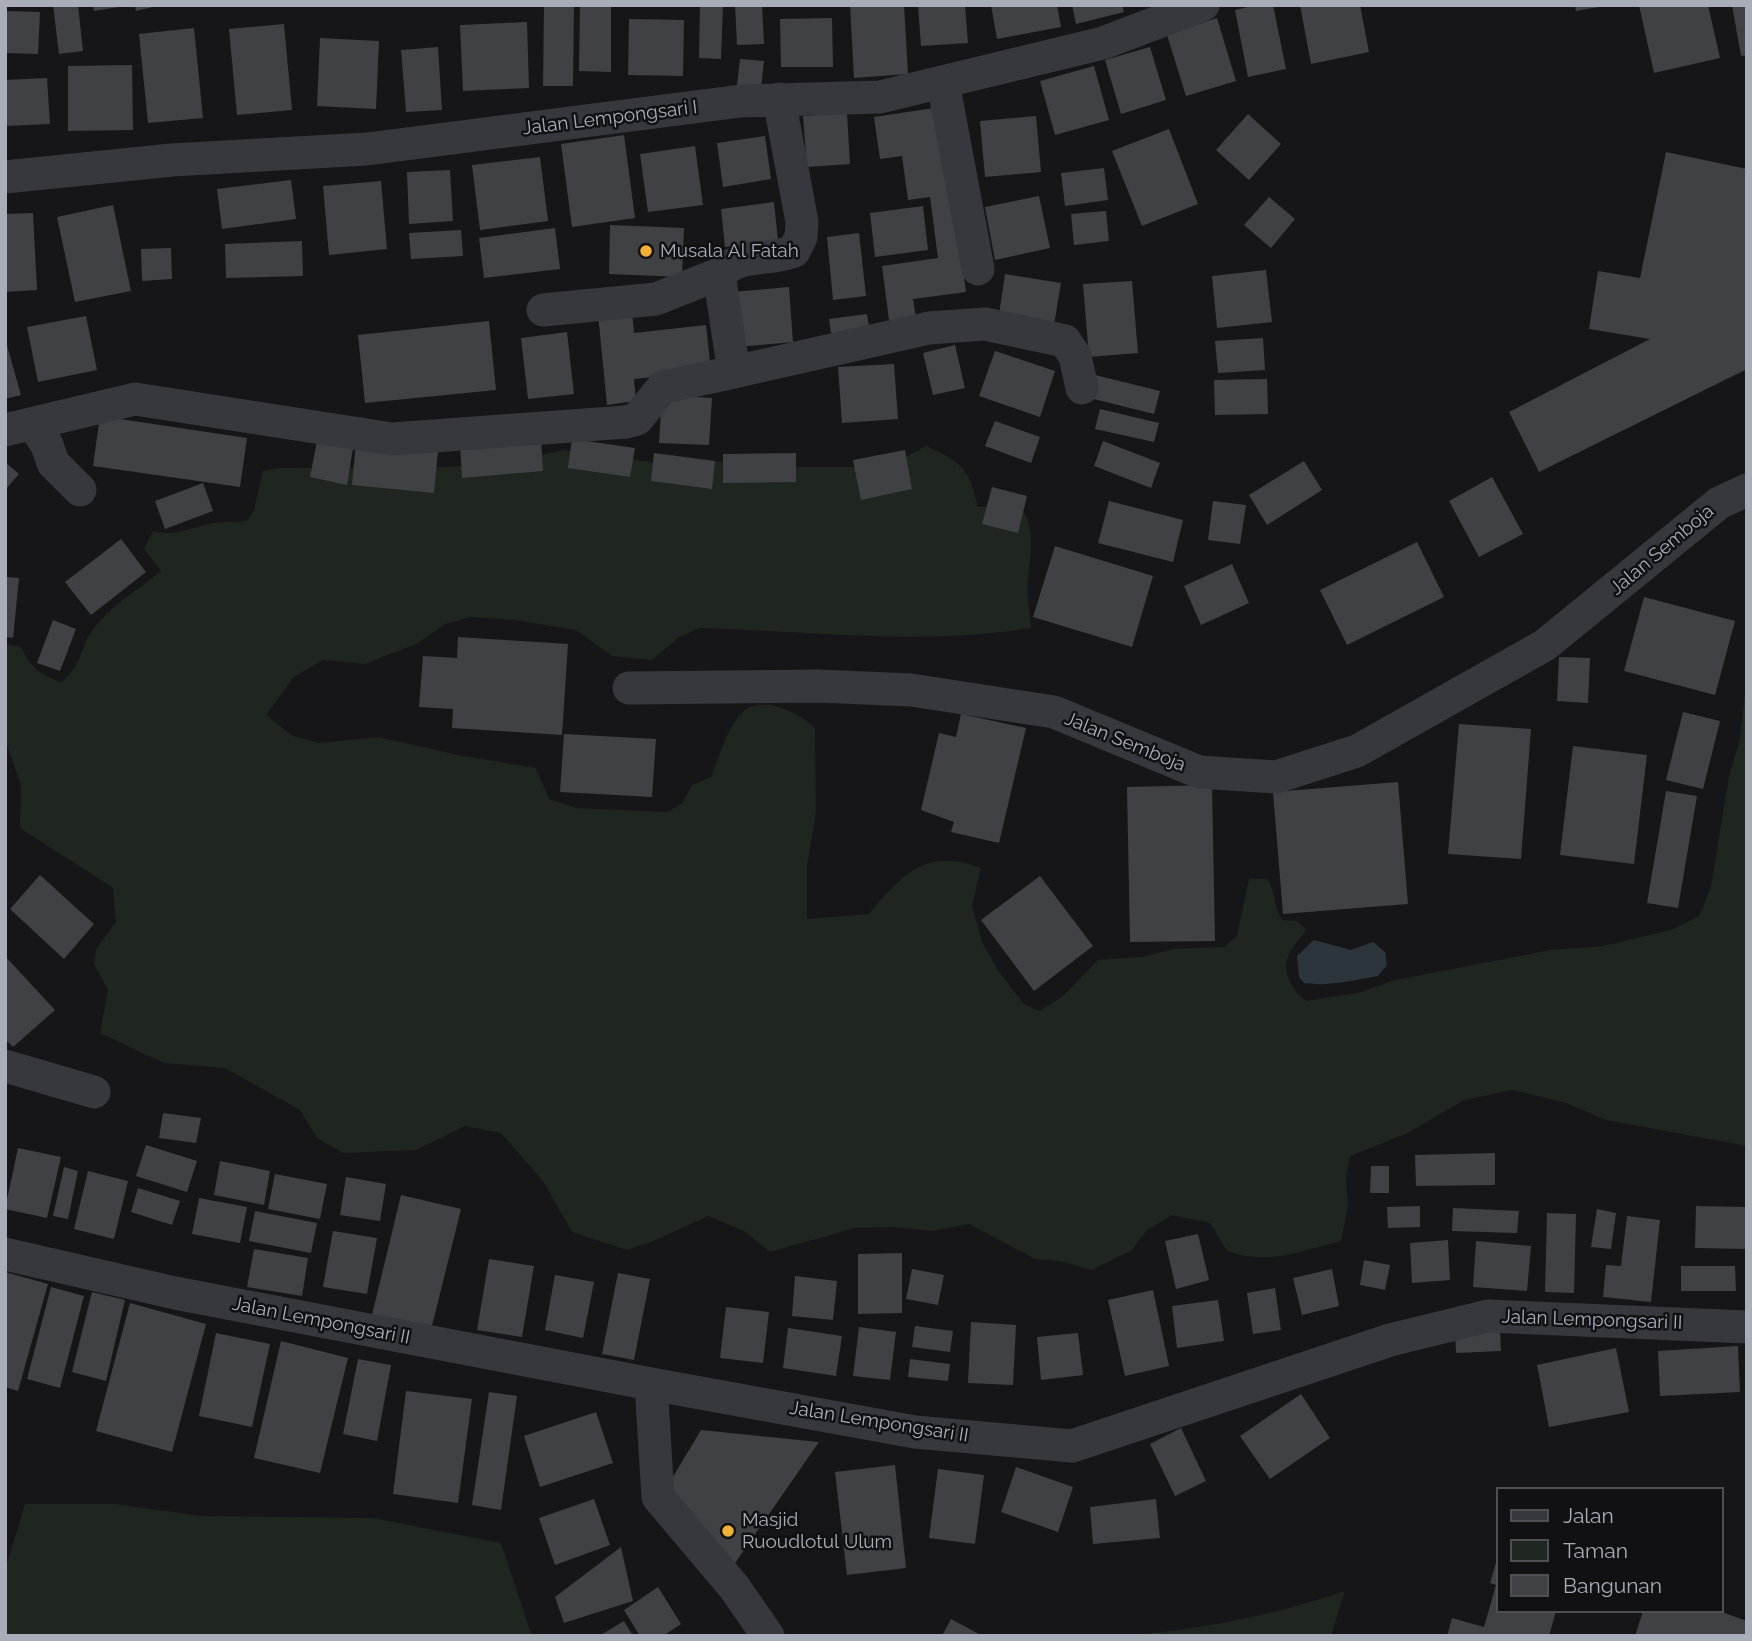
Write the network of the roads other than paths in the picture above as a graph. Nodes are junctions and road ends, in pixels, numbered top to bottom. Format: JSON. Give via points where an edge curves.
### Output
{"nodes":[{"id":1,"x":1203,"y":5,"type":"edge"},
{"id":2,"x":943,"y":82,"type":"junction"},
{"id":3,"x":779,"y":99,"type":"junction"},
{"id":4,"x":5,"y":177,"type":"edge"},
{"id":5,"x":978,"y":269,"type":"dead end"},
{"id":6,"x":719,"y":274,"type":"junction"},
{"id":7,"x":543,"y":310,"type":"dead end"},
{"id":8,"x":734,"y":372,"type":"junction"},
{"id":9,"x":1082,"y":388,"type":"dead end"},
{"id":10,"x":19,"y":427,"type":"edge"},
{"id":11,"x":1747,"y":489,"type":"edge"},
{"id":12,"x":80,"y":490,"type":"dead end"},
{"id":13,"x":629,"y":688,"type":"dead end"},
{"id":14,"x":5,"y":1066,"type":"edge"},
{"id":15,"x":94,"y":1092,"type":"dead end"},
{"id":16,"x":5,"y":1254,"type":"edge"},
{"id":17,"x":1747,"y":1327,"type":"edge"},
{"id":18,"x":651,"y":1384,"type":"junction"},
{"id":19,"x":768,"y":1636,"type":"edge"}],
"edges":[{"from":1,"to":2,"type":"street","name":"Jalan Lempongsari I","via":[[1103,43]]},
{"from":2,"to":3,"type":"street","name":"Jalan Lempongsari I","via":[[880,97]]},
{"from":2,"to":5,"type":"street"},
{"from":3,"to":4,"type":"street","name":"Jalan Lempongsari I","via":[[367,149],[172,160]]},
{"from":3,"to":6,"type":"street","via":[[801,237],[794,251],[733,261]]},
{"from":6,"to":7,"type":"street","via":[[656,299]]},
{"from":6,"to":8,"type":"street"},
{"from":8,"to":9,"type":"street","via":[[929,328],[985,324],[1065,341],[1075,356]]},
{"from":8,"to":10,"type":"street","via":[[663,387],[637,419],[626,422],[392,439],[135,400]]},
{"from":10,"to":12,"type":"street","via":[[47,445],[53,463]]},
{"from":11,"to":13,"type":"street","name":"Jalan Semboja","via":[[1719,503],[1545,645],[1357,751],[1276,777],[1199,772],[1054,712],[911,690]]},
{"from":14,"to":15,"type":"street"},
{"from":16,"to":18,"type":"street","name":"Jalan Lempongsari II","via":[[175,1293]]},
{"from":17,"to":18,"type":"street","name":"Jalan Lempongsari II","via":[[1488,1316],[1390,1340],[1072,1446],[915,1432]]},
{"from":18,"to":19,"type":"street","via":[[658,1497],[734,1587]]}]}
